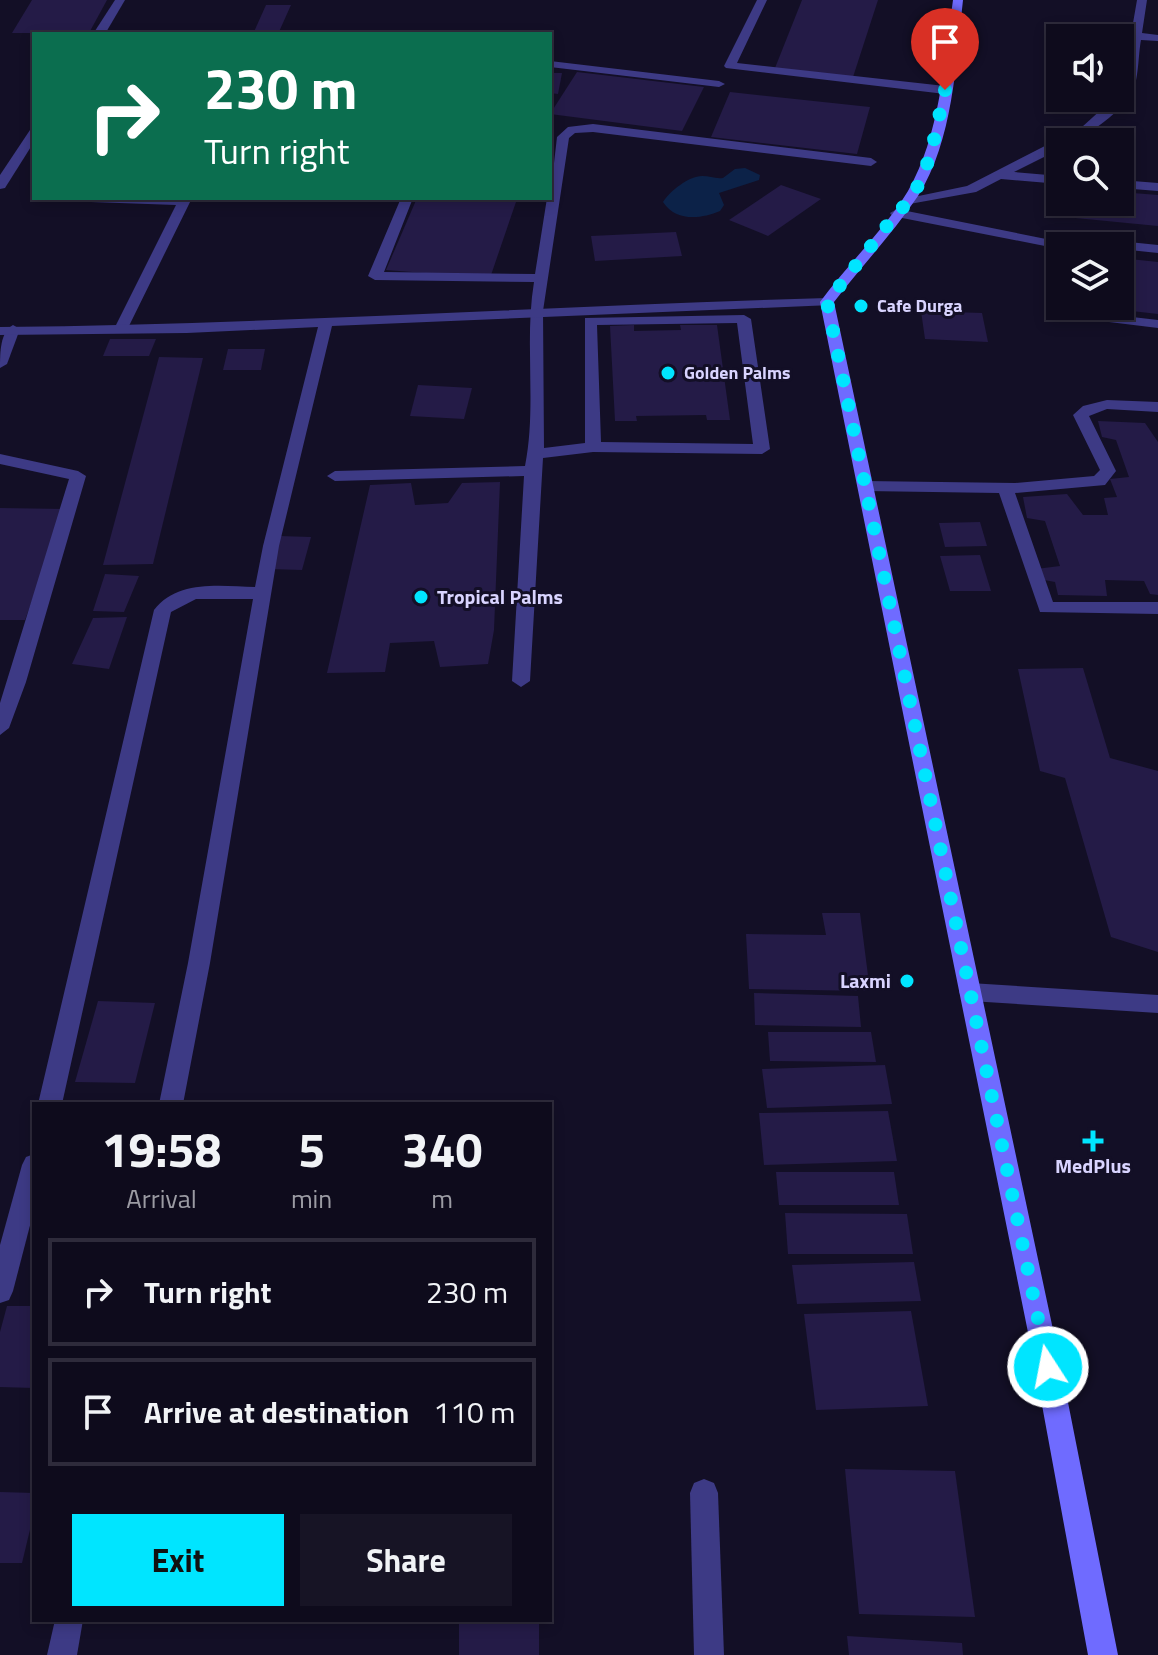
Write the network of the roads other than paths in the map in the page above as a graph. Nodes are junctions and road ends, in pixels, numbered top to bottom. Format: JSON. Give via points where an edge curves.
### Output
{"nodes":[{"id":1,"x":120,"y":0,"type":"edge"},
{"id":2,"x":762,"y":0,"type":"edge"},
{"id":3,"x":958,"y":0,"type":"edge"},
{"id":4,"x":1142,"y":0,"type":"edge"},
{"id":5,"x":100,"y":32,"type":"edge"},
{"id":6,"x":1137,"y":36,"type":"junction"},
{"id":7,"x":1158,"y":38,"type":"edge"},
{"id":8,"x":552,"y":64,"type":"edge"},
{"id":9,"x":719,"y":84,"type":"dead end"},
{"id":10,"x":945,"y":90,"type":"junction"},
{"id":11,"x":1088,"y":128,"type":"edge"},
{"id":12,"x":32,"y":136,"type":"edge"},
{"id":13,"x":1046,"y":151,"type":"edge"},
{"id":14,"x":871,"y":162,"type":"dead end"},
{"id":15,"x":999,"y":175,"type":"junction"},
{"id":16,"x":1046,"y":179,"type":"edge"},
{"id":17,"x":0,"y":185,"type":"edge"},
{"id":18,"x":1134,"y":185,"type":"edge"},
{"id":19,"x":1158,"y":187,"type":"edge"},
{"id":20,"x":185,"y":200,"type":"edge"},
{"id":21,"x":406,"y":200,"type":"edge"},
{"id":22,"x":909,"y":202,"type":"junction"},
{"id":23,"x":897,"y":213,"type":"junction"},
{"id":24,"x":1046,"y":243,"type":"edge"},
{"id":25,"x":1134,"y":247,"type":"edge"},
{"id":26,"x":1158,"y":249,"type":"edge"},
{"id":27,"x":541,"y":278,"type":"junction"},
{"id":28,"x":827,"y":302,"type":"junction"},
{"id":29,"x":536,"y":311,"type":"junction"},
{"id":30,"x":1124,"y":320,"type":"edge"},
{"id":31,"x":326,"y":322,"type":"junction"},
{"id":32,"x":1158,"y":324,"type":"edge"},
{"id":33,"x":122,"y":327,"type":"junction"},
{"id":34,"x":6,"y":330,"type":"edge"},
{"id":35,"x":0,"y":364,"type":"edge"},
{"id":36,"x":1158,"y":407,"type":"edge"},
{"id":37,"x":593,"y":447,"type":"junction"},
{"id":38,"x":0,"y":459,"type":"edge"},
{"id":39,"x":534,"y":463,"type":"junction"},
{"id":40,"x":335,"y":476,"type":"dead end"},
{"id":41,"x":865,"y":486,"type":"junction"},
{"id":42,"x":1005,"y":488,"type":"junction"},
{"id":43,"x":262,"y":593,"type":"junction"},
{"id":44,"x":1158,"y":608,"type":"edge"},
{"id":45,"x":521,"y":681,"type":"dead end"},
{"id":46,"x":0,"y":728,"type":"edge"},
{"id":47,"x":970,"y":992,"type":"junction"},
{"id":48,"x":1158,"y":1004,"type":"edge"},
{"id":49,"x":50,"y":1102,"type":"edge"},
{"id":50,"x":171,"y":1102,"type":"edge"},
{"id":51,"x":32,"y":1172,"type":"edge"},
{"id":52,"x":0,"y":1291,"type":"edge"},
{"id":53,"x":704,"y":1493,"type":"dead end"},
{"id":54,"x":69,"y":1622,"type":"edge"},
{"id":55,"x":62,"y":1655,"type":"edge"},
{"id":56,"x":709,"y":1655,"type":"edge"},
{"id":57,"x":1103,"y":1655,"type":"edge"}],
"edges":[{"from":1,"to":5,"type":"street"},
{"from":2,"to":10,"type":"street","via":[[730,66]]},
{"from":3,"to":10,"type":"street"},
{"from":4,"to":6,"type":"street"},
{"from":6,"to":7,"type":"street"},
{"from":6,"to":11,"type":"street","via":[[1126,93]]},
{"from":8,"to":9,"type":"street"},
{"from":10,"to":22,"type":"street","via":[[926,166]]},
{"from":12,"to":17,"type":"street"},
{"from":13,"to":15,"type":"street"},
{"from":14,"to":27,"type":"street","via":[[593,128],[572,130],[563,137]]},
{"from":15,"to":16,"type":"street"},
{"from":15,"to":22,"type":"street","via":[[971,189]]},
{"from":18,"to":19,"type":"street"},
{"from":20,"to":33,"type":"street"},
{"from":21,"to":27,"type":"street","via":[[375,276]]},
{"from":22,"to":23,"type":"street"},
{"from":23,"to":24,"type":"street"},
{"from":23,"to":28,"type":"street"},
{"from":25,"to":26,"type":"street"},
{"from":27,"to":29,"type":"street"},
{"from":28,"to":29,"type":"street"},
{"from":28,"to":41,"type":"street"},
{"from":29,"to":31,"type":"street"},
{"from":29,"to":39,"type":"street"},
{"from":30,"to":32,"type":"street"},
{"from":31,"to":33,"type":"street"},
{"from":31,"to":43,"type":"street"},
{"from":33,"to":34,"type":"street"},
{"from":34,"to":35,"type":"street"},
{"from":36,"to":42,"type":"street","via":[[1100,404],[1081,415],[1108,471],[1099,481]]},
{"from":37,"to":37,"type":"street","via":[[762,449],[744,319],[590,321]]},
{"from":37,"to":39,"type":"street"},
{"from":38,"to":46,"type":"street","via":[[78,476]]},
{"from":39,"to":40,"type":"street"},
{"from":39,"to":45,"type":"street"},
{"from":41,"to":42,"type":"street"},
{"from":41,"to":47,"type":"street"},
{"from":42,"to":44,"type":"street","via":[[1046,608]]},
{"from":43,"to":49,"type":"street","via":[[191,593],[174,598],[163,610]]},
{"from":43,"to":50,"type":"street"},
{"from":47,"to":48,"type":"street"},
{"from":47,"to":57,"type":"street"},
{"from":51,"to":52,"type":"street"},
{"from":53,"to":56,"type":"street"},
{"from":54,"to":55,"type":"street"}]}
